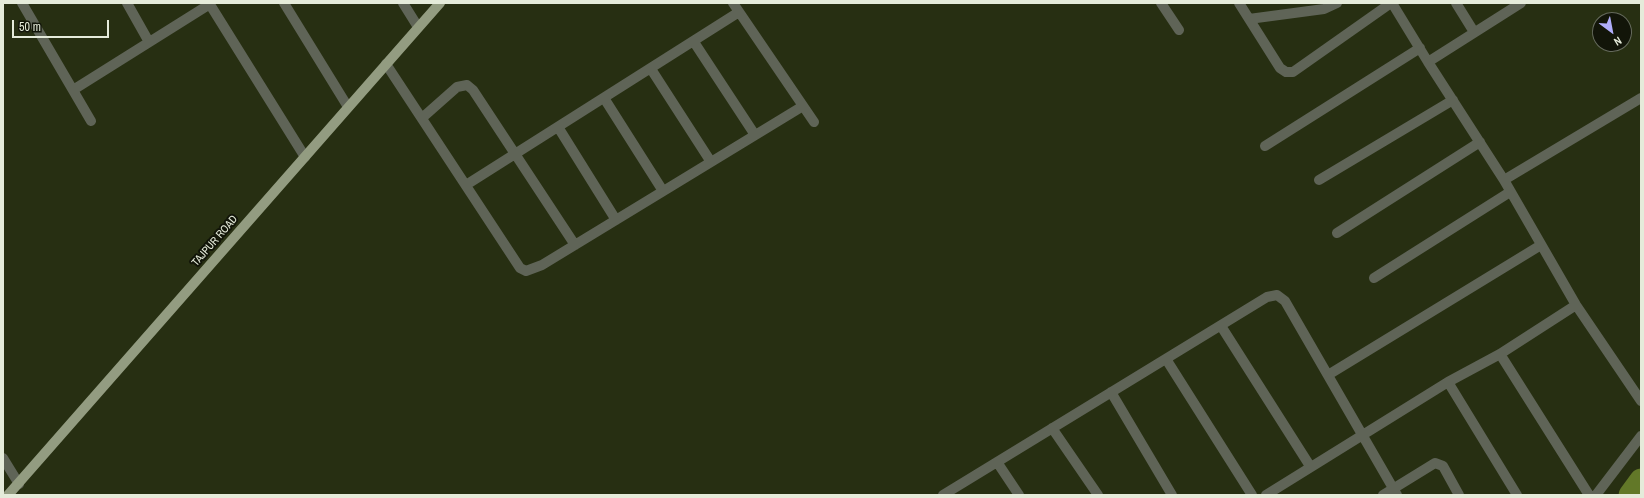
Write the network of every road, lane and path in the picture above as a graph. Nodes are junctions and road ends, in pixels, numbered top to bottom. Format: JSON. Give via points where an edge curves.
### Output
{"nodes":[{"id":1,"x":22,"y":3,"type":"edge"},
{"id":2,"x":127,"y":3,"type":"edge"},
{"id":3,"x":210,"y":3,"type":"edge"},
{"id":4,"x":284,"y":3,"type":"edge"},
{"id":5,"x":403,"y":3,"type":"edge"},
{"id":6,"x":440,"y":3,"type":"edge"},
{"id":7,"x":733,"y":3,"type":"edge"},
{"id":8,"x":1160,"y":3,"type":"edge"},
{"id":9,"x":1239,"y":3,"type":"edge"},
{"id":10,"x":1338,"y":3,"type":"edge"},
{"id":11,"x":1392,"y":3,"type":"edge"},
{"id":12,"x":1456,"y":3,"type":"edge"},
{"id":13,"x":1521,"y":3,"type":"edge"},
{"id":14,"x":1510,"y":6,"type":"edge"},
{"id":15,"x":739,"y":12,"type":"junction"},
{"id":16,"x":1250,"y":19,"type":"junction"},
{"id":17,"x":418,"y":27,"type":"junction"},
{"id":18,"x":1179,"y":30,"type":"dead end"},
{"id":19,"x":1474,"y":32,"type":"junction"},
{"id":20,"x":149,"y":42,"type":"junction"},
{"id":21,"x":694,"y":42,"type":"junction"},
{"id":22,"x":1420,"y":48,"type":"junction"},
{"id":23,"x":1428,"y":62,"type":"junction"},
{"id":24,"x":386,"y":64,"type":"junction"},
{"id":25,"x":651,"y":69,"type":"junction"},
{"id":26,"x":73,"y":90,"type":"junction"},
{"id":27,"x":604,"y":98,"type":"junction"},
{"id":28,"x":1641,"y":98,"type":"edge"},
{"id":29,"x":1453,"y":100,"type":"junction"},
{"id":30,"x":803,"y":106,"type":"junction"},
{"id":31,"x":348,"y":107,"type":"junction"},
{"id":32,"x":422,"y":118,"type":"junction"},
{"id":33,"x":92,"y":121,"type":"dead end"},
{"id":34,"x":814,"y":122,"type":"dead end"},
{"id":35,"x":558,"y":127,"type":"junction"},
{"id":36,"x":754,"y":135,"type":"junction"},
{"id":37,"x":1480,"y":142,"type":"junction"},
{"id":38,"x":1265,"y":146,"type":"dead end"},
{"id":39,"x":515,"y":154,"type":"junction"},
{"id":40,"x":305,"y":157,"type":"junction"},
{"id":41,"x":710,"y":162,"type":"junction"},
{"id":42,"x":1319,"y":180,"type":"dead end"},
{"id":43,"x":1504,"y":180,"type":"junction"},
{"id":44,"x":466,"y":185,"type":"junction"},
{"id":45,"x":663,"y":191,"type":"junction"},
{"id":46,"x":1510,"y":192,"type":"junction"},
{"id":47,"x":616,"y":220,"type":"junction"},
{"id":48,"x":1337,"y":233,"type":"dead end"},
{"id":49,"x":574,"y":245,"type":"junction"},
{"id":50,"x":1541,"y":245,"type":"junction"},
{"id":51,"x":1374,"y":278,"type":"dead end"},
{"id":52,"x":1576,"y":305,"type":"junction"},
{"id":53,"x":1220,"y":326,"type":"junction"},
{"id":54,"x":1500,"y":354,"type":"junction"},
{"id":55,"x":1166,"y":359,"type":"junction"},
{"id":56,"x":1328,"y":375,"type":"junction"},
{"id":57,"x":1448,"y":382,"type":"junction"},
{"id":58,"x":1111,"y":392,"type":"junction"},
{"id":59,"x":1641,"y":401,"type":"edge"},
{"id":60,"x":1052,"y":428,"type":"junction"},
{"id":61,"x":1362,"y":434,"type":"junction"},
{"id":62,"x":1641,"y":436,"type":"edge"},
{"id":63,"x":3,"y":458,"type":"edge"},
{"id":64,"x":997,"y":462,"type":"junction"},
{"id":65,"x":1310,"y":466,"type":"junction"},
{"id":66,"x":19,"y":484,"type":"junction"},
{"id":67,"x":1395,"y":491,"type":"edge"},
{"id":68,"x":8,"y":495,"type":"edge"},
{"id":69,"x":943,"y":495,"type":"edge"},
{"id":70,"x":1019,"y":495,"type":"edge"},
{"id":71,"x":1098,"y":495,"type":"edge"},
{"id":72,"x":1172,"y":495,"type":"edge"},
{"id":73,"x":1252,"y":495,"type":"edge"},
{"id":74,"x":1266,"y":495,"type":"edge"},
{"id":75,"x":1383,"y":495,"type":"edge"},
{"id":76,"x":1459,"y":495,"type":"edge"},
{"id":77,"x":1518,"y":495,"type":"edge"},
{"id":78,"x":1589,"y":495,"type":"edge"},
{"id":79,"x":1596,"y":495,"type":"edge"}],
"edges":[{"from":1,"to":26,"type":"street"},
{"from":2,"to":20,"type":"street"},
{"from":3,"to":20,"type":"street"},
{"from":3,"to":40,"type":"street"},
{"from":4,"to":31,"type":"street"},
{"from":5,"to":17,"type":"street"},
{"from":6,"to":17,"type":"main road","name":"TAJPUR ROAD"},
{"from":7,"to":15,"type":"street"},
{"from":8,"to":18,"type":"street"},
{"from":9,"to":16,"type":"street"},
{"from":10,"to":16,"type":"street","via":[[1324,9]]},
{"from":11,"to":16,"type":"street","via":[[1293,72],[1286,72],[1280,68]]},
{"from":11,"to":22,"type":"street"},
{"from":12,"to":19,"type":"street"},
{"from":13,"to":14,"type":"street"},
{"from":14,"to":19,"type":"street"},
{"from":15,"to":21,"type":"street"},
{"from":15,"to":30,"type":"street"},
{"from":17,"to":24,"type":"main road","name":"TAJPUR ROAD"},
{"from":19,"to":23,"type":"street"},
{"from":20,"to":26,"type":"street"},
{"from":21,"to":25,"type":"street"},
{"from":21,"to":36,"type":"street"},
{"from":22,"to":23,"type":"street"},
{"from":22,"to":38,"type":"street"},
{"from":23,"to":29,"type":"street"},
{"from":24,"to":31,"type":"main road","name":"TAJPUR ROAD"},
{"from":24,"to":32,"type":"street"},
{"from":25,"to":27,"type":"street"},
{"from":25,"to":41,"type":"street"},
{"from":26,"to":33,"type":"street"},
{"from":27,"to":35,"type":"street"},
{"from":27,"to":45,"type":"street"},
{"from":28,"to":43,"type":"street"},
{"from":29,"to":37,"type":"street"},
{"from":29,"to":42,"type":"street"},
{"from":30,"to":34,"type":"street"},
{"from":30,"to":36,"type":"street"},
{"from":31,"to":40,"type":"main road","name":"TAJPUR ROAD"},
{"from":32,"to":39,"type":"street","via":[[457,87],[467,85],[473,90]]},
{"from":32,"to":44,"type":"street"},
{"from":35,"to":39,"type":"street"},
{"from":35,"to":47,"type":"street"},
{"from":36,"to":41,"type":"street"},
{"from":37,"to":43,"type":"street"},
{"from":37,"to":48,"type":"street"},
{"from":39,"to":44,"type":"street"},
{"from":39,"to":49,"type":"street"},
{"from":40,"to":66,"type":"main road","name":"TAJPUR ROAD"},
{"from":41,"to":45,"type":"street"},
{"from":43,"to":46,"type":"street"},
{"from":44,"to":49,"type":"street","via":[[520,268],[526,271],[542,265]]},
{"from":45,"to":47,"type":"street"},
{"from":46,"to":50,"type":"street"},
{"from":46,"to":51,"type":"street"},
{"from":47,"to":49,"type":"street"},
{"from":50,"to":52,"type":"street"},
{"from":50,"to":56,"type":"street"},
{"from":52,"to":54,"type":"street"},
{"from":52,"to":59,"type":"street"},
{"from":53,"to":55,"type":"street"},
{"from":53,"to":56,"type":"street","via":[[1267,297],[1277,295],[1285,302]]},
{"from":53,"to":65,"type":"street"},
{"from":54,"to":57,"type":"street"},
{"from":54,"to":78,"type":"street"},
{"from":55,"to":58,"type":"street"},
{"from":55,"to":73,"type":"street"},
{"from":56,"to":61,"type":"street"},
{"from":57,"to":61,"type":"street"},
{"from":57,"to":77,"type":"street"},
{"from":58,"to":60,"type":"street"},
{"from":58,"to":72,"type":"street"},
{"from":60,"to":64,"type":"street"},
{"from":60,"to":71,"type":"street"},
{"from":61,"to":65,"type":"street"},
{"from":61,"to":67,"type":"street"},
{"from":62,"to":79,"type":"street"},
{"from":63,"to":66,"type":"street"},
{"from":64,"to":69,"type":"street"},
{"from":64,"to":70,"type":"street"},
{"from":65,"to":74,"type":"street"},
{"from":66,"to":68,"type":"main road","name":"TAJPUR ROAD"},
{"from":67,"to":75,"type":"street"},
{"from":67,"to":76,"type":"street","via":[[1429,466],[1440,464]]}]}
